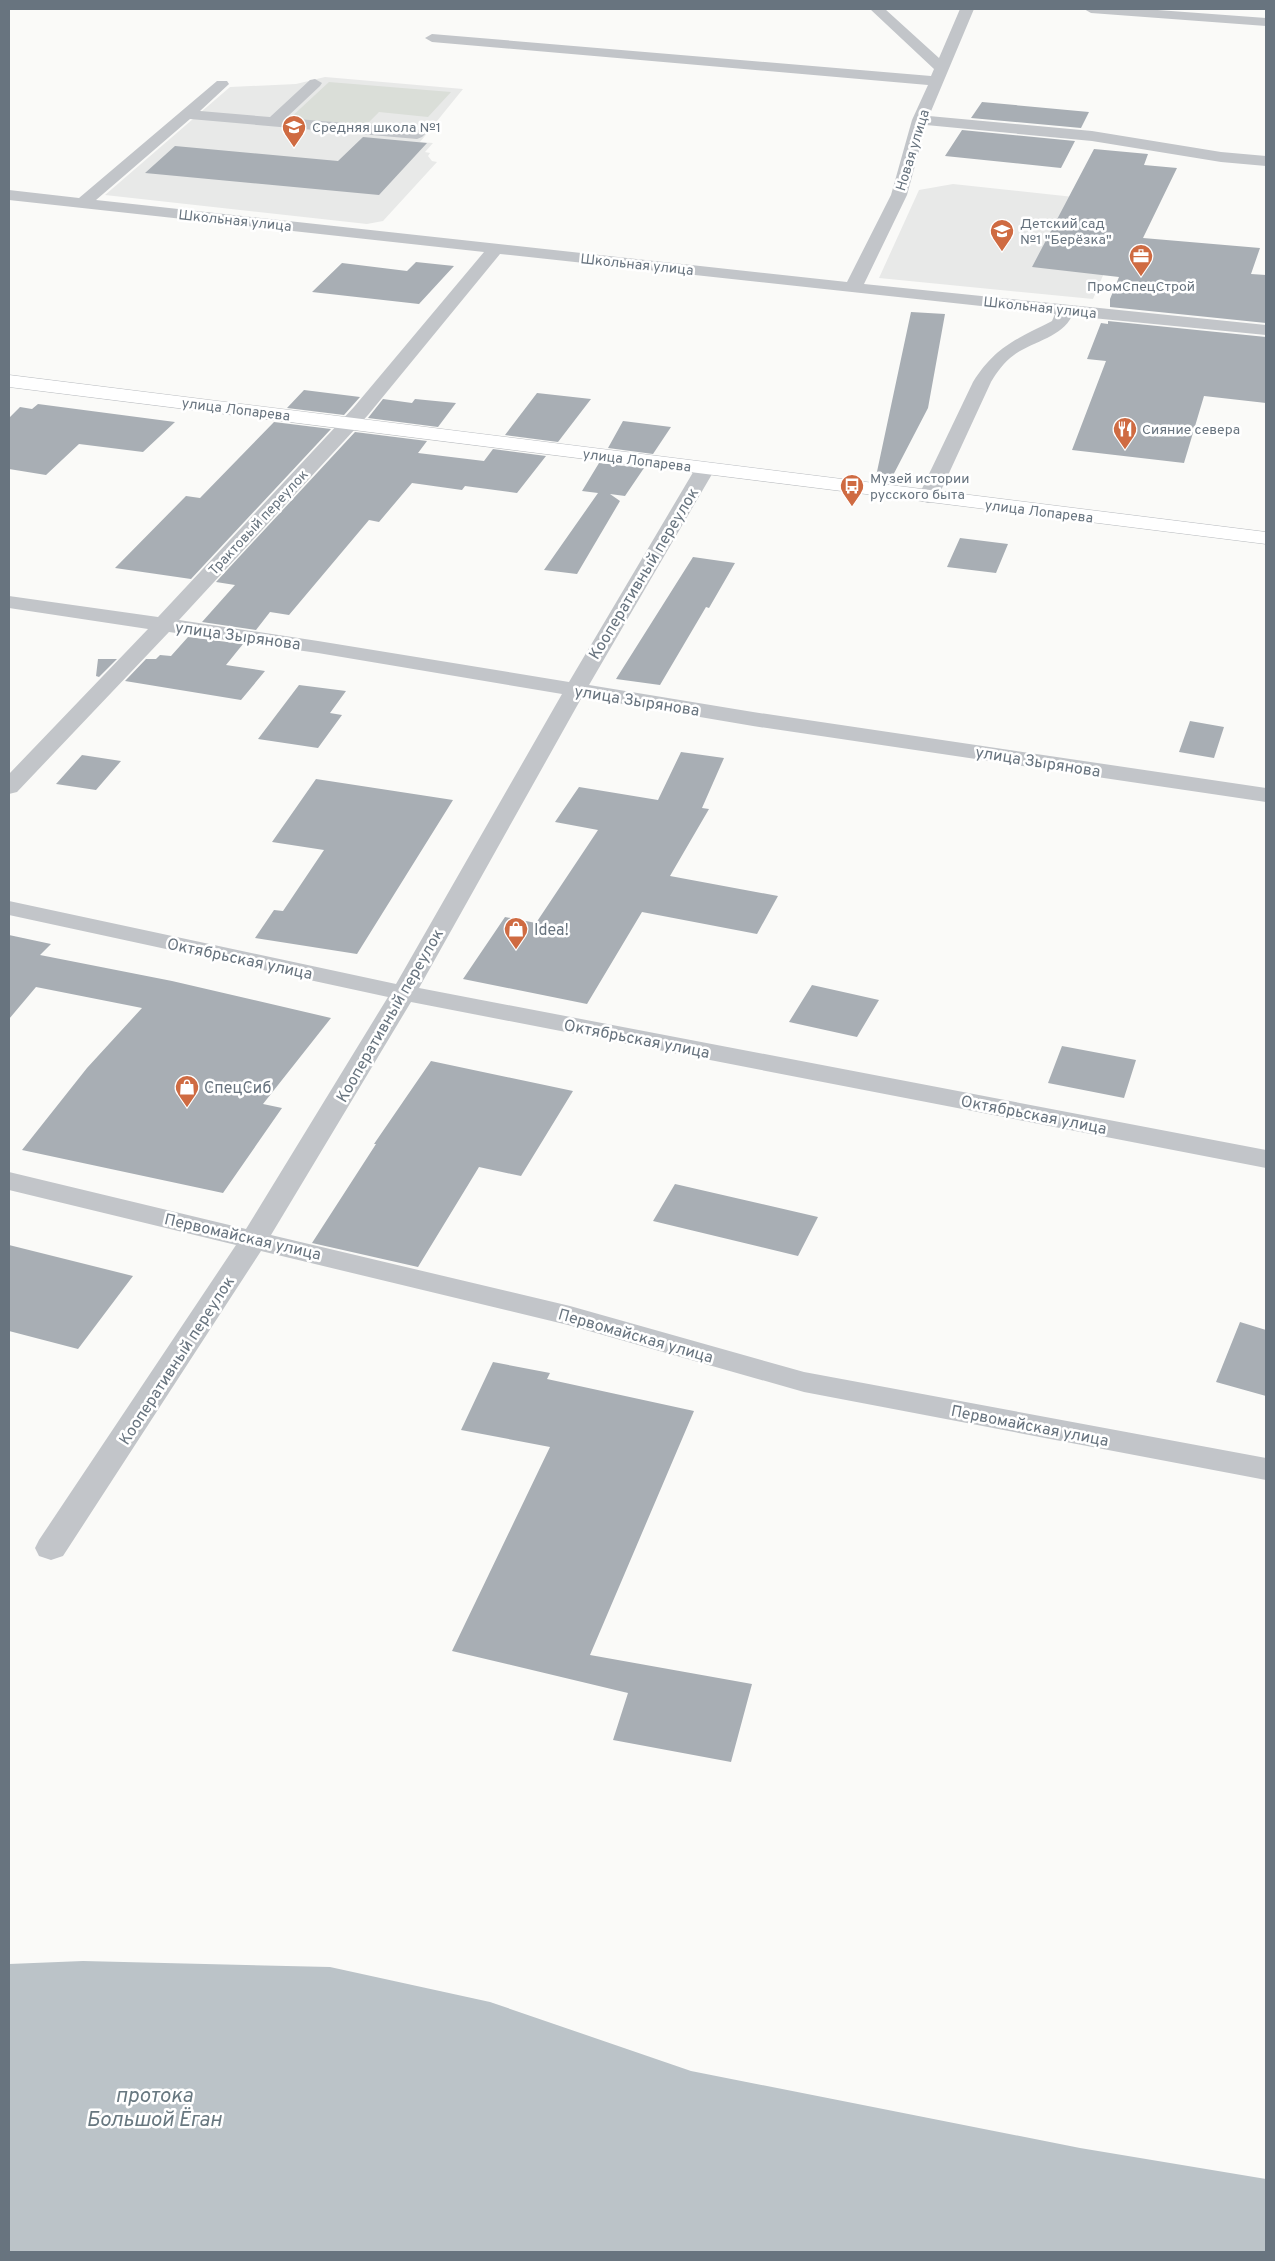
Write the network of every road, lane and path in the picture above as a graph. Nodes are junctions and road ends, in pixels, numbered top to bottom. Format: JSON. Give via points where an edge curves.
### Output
{"nodes":[{"id":1,"x":877,"y":9,"type":"edge"},
{"id":2,"x":967,"y":9,"type":"edge"},
{"id":3,"x":1091,"y":9,"type":"edge"},
{"id":4,"x":1266,"y":22,"type":"edge"},
{"id":5,"x":432,"y":38,"type":"dead end"},
{"id":6,"x":939,"y":74,"type":"junction"},
{"id":7,"x":315,"y":83,"type":"dead end"},
{"id":8,"x":222,"y":84,"type":"dead end"},
{"id":9,"x":188,"y":114,"type":"junction"},
{"id":10,"x":920,"y":120,"type":"junction"},
{"id":11,"x":274,"y":121,"type":"junction"},
{"id":12,"x":417,"y":134,"type":"dead end"},
{"id":13,"x":1266,"y":161,"type":"edge"},
{"id":14,"x":9,"y":195,"type":"edge"},
{"id":15,"x":83,"y":203,"type":"junction"},
{"id":16,"x":496,"y":248,"type":"junction"},
{"id":17,"x":853,"y":288,"type":"junction"},
{"id":18,"x":1066,"y":310,"type":"junction"},
{"id":19,"x":1266,"y":330,"type":"edge"},
{"id":20,"x":9,"y":381,"type":"edge"},
{"id":21,"x":350,"y":423,"type":"junction"},
{"id":22,"x":705,"y":469,"type":"junction"},
{"id":23,"x":928,"y":497,"type":"junction"},
{"id":24,"x":1266,"y":538,"type":"edge"},
{"id":25,"x":9,"y":602,"type":"edge"},
{"id":26,"x":164,"y":625,"type":"junction"},
{"id":27,"x":574,"y":689,"type":"junction"},
{"id":28,"x":9,"y":787,"type":"edge"},
{"id":29,"x":1266,"y":795,"type":"edge"},
{"id":30,"x":9,"y":908,"type":"edge"},
{"id":31,"x":404,"y":993,"type":"junction"},
{"id":32,"x":1266,"y":1159,"type":"edge"},
{"id":33,"x":9,"y":1181,"type":"edge"},
{"id":34,"x":255,"y":1239,"type":"junction"},
{"id":35,"x":1266,"y":1469,"type":"edge"},
{"id":36,"x":51,"y":1548,"type":"dead end"}],
"edges":[{"from":1,"to":6,"type":"street"},
{"from":2,"to":6,"type":"street","name":"Новая улица"},
{"from":3,"to":4,"type":"street"},
{"from":5,"to":6,"type":"street"},
{"from":6,"to":10,"type":"street","name":"Новая улица"},
{"from":7,"to":11,"type":"street"},
{"from":8,"to":9,"type":"street"},
{"from":9,"to":11,"type":"street"},
{"from":9,"to":15,"type":"street"},
{"from":10,"to":13,"type":"street","via":[[1092,136],[1213,156]]},
{"from":10,"to":17,"type":"street","name":"Новая улица","via":[[898,195]]},
{"from":11,"to":12,"type":"street"},
{"from":14,"to":15,"type":"street","name":"Школьная улица"},
{"from":15,"to":16,"type":"street","name":"Школьная улица"},
{"from":16,"to":17,"type":"street","name":"Школьная улица"},
{"from":16,"to":21,"type":"street","name":"Трактовый переулок"},
{"from":17,"to":18,"type":"street","name":"Школьная улица"},
{"from":18,"to":19,"type":"street","name":"Школьная улица"},
{"from":18,"to":23,"type":"street","via":[[1059,324],[1008,351],[992,366]]},
{"from":20,"to":21,"type":"main road","name":"улица Лопарева"},
{"from":21,"to":22,"type":"main road","name":"улица Лопарева"},
{"from":21,"to":26,"type":"street","name":"Трактовый переулок"},
{"from":22,"to":23,"type":"main road","name":"улица Лопарева"},
{"from":22,"to":27,"type":"street","name":"Кооперативный переулок"},
{"from":23,"to":24,"type":"main road","name":"улица Лопарева"},
{"from":25,"to":26,"type":"street","name":"улица Зырянова"},
{"from":26,"to":27,"type":"street","name":"улица Зырянова"},
{"from":26,"to":28,"type":"street","name":"Трактовый переулок"},
{"from":27,"to":29,"type":"street","name":"улица Зырянова","via":[[753,719]]},
{"from":27,"to":31,"type":"street","name":"Кооперативный переулок"},
{"from":30,"to":31,"type":"street","name":"Октябрьская улица"},
{"from":31,"to":32,"type":"street","name":"Октябрьская улица"},
{"from":31,"to":34,"type":"street","name":"Кооперативный переулок"},
{"from":33,"to":34,"type":"street","name":"Первомайская улица"},
{"from":34,"to":35,"type":"street","name":"Первомайская улица","via":[[570,1316],[804,1382]]},
{"from":34,"to":36,"type":"street","name":"Кооперативный переулок"}]}
